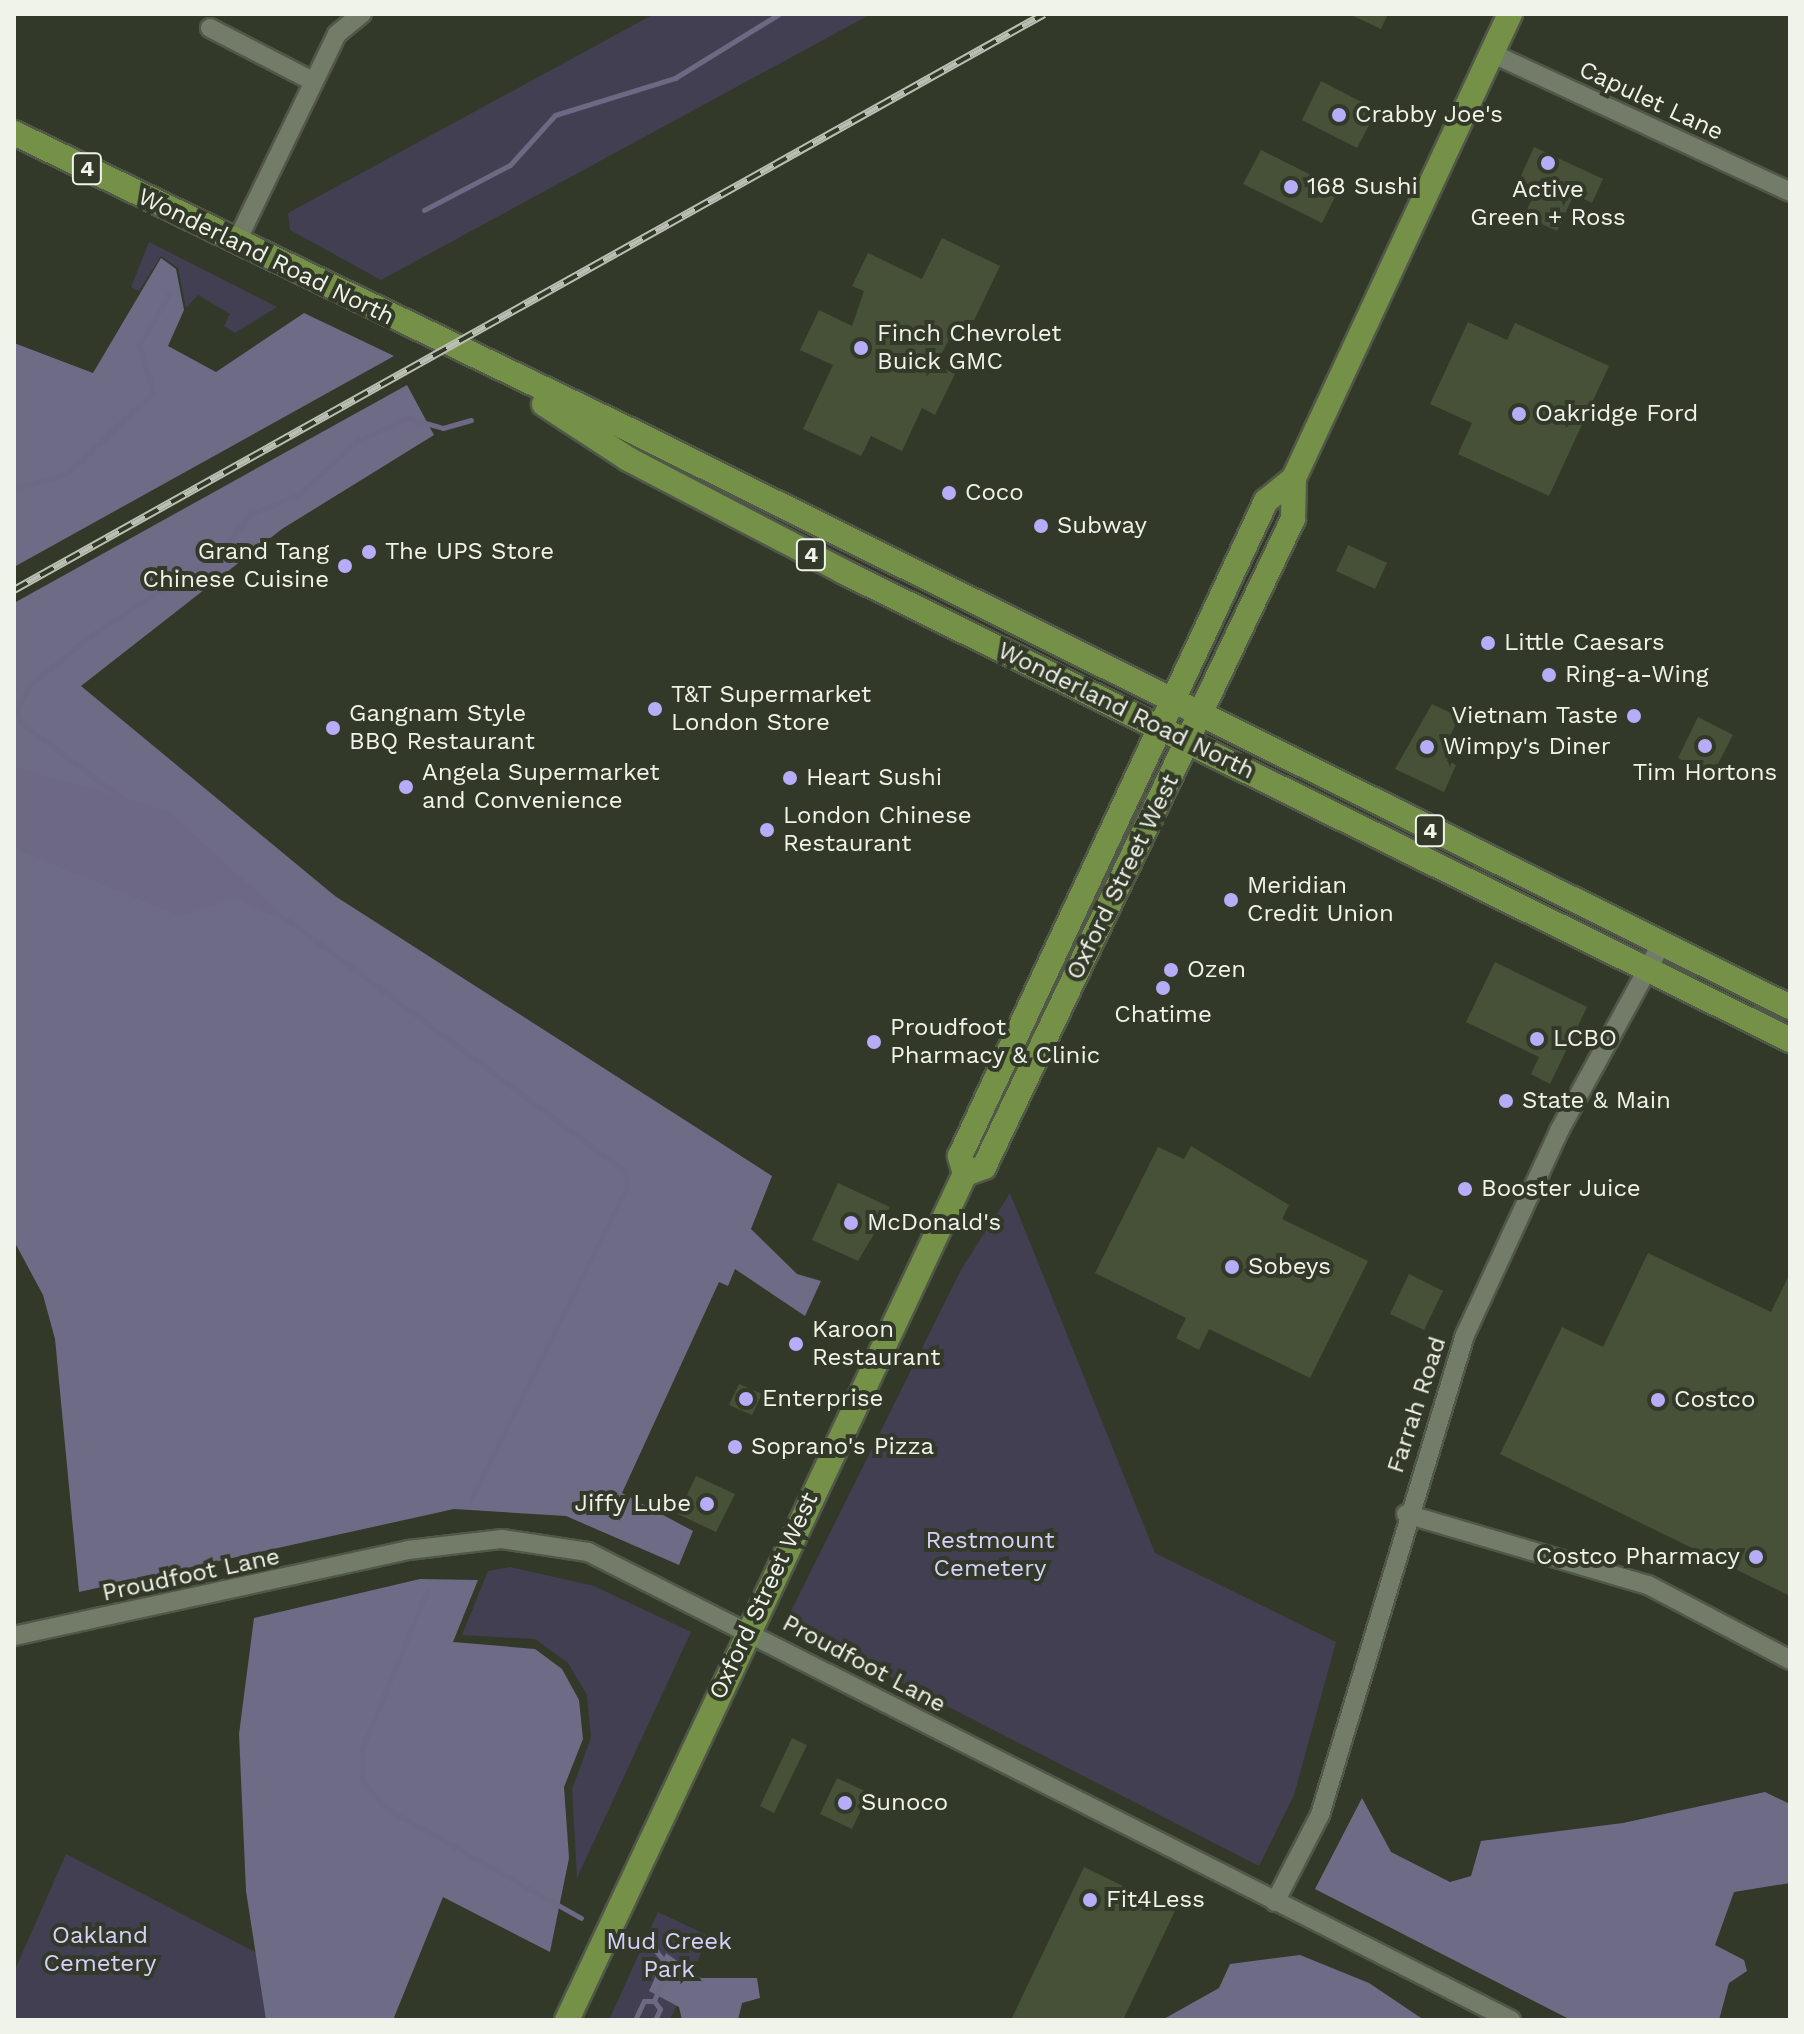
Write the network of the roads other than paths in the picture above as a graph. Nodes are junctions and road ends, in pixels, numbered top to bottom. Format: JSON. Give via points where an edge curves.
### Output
{"nodes":[{"id":1,"x":362,"y":14,"type":"edge"},
{"id":2,"x":1510,"y":14,"type":"edge"},
{"id":3,"x":210,"y":28,"type":"dead end"},
{"id":4,"x":1491,"y":53,"type":"junction"},
{"id":5,"x":314,"y":82,"type":"junction"},
{"id":6,"x":14,"y":133,"type":"edge"},
{"id":7,"x":1790,"y":192,"type":"edge"},
{"id":8,"x":236,"y":243,"type":"junction"},
{"id":9,"x":475,"y":359,"type":"junction"},
{"id":10,"x":1294,"y":478,"type":"junction"},
{"id":11,"x":1175,"y":699,"type":"junction"},
{"id":12,"x":1202,"y":712,"type":"junction"},
{"id":13,"x":1161,"y":728,"type":"junction"},
{"id":14,"x":1188,"y":741,"type":"junction"},
{"id":15,"x":1661,"y":945,"type":"junction"},
{"id":16,"x":1647,"y":970,"type":"junction"},
{"id":17,"x":1790,"y":1007,"type":"edge"},
{"id":18,"x":1790,"y":1040,"type":"edge"},
{"id":19,"x":965,"y":1174,"type":"junction"},
{"id":20,"x":1406,"y":1514,"type":"junction"},
{"id":21,"x":748,"y":1630,"type":"junction"},
{"id":22,"x":14,"y":1636,"type":"edge"},
{"id":23,"x":1790,"y":1660,"type":"edge"},
{"id":24,"x":1275,"y":1902,"type":"junction"},
{"id":25,"x":567,"y":2020,"type":"edge"},
{"id":26,"x":1511,"y":2020,"type":"edge"}],
"edges":[{"from":1,"to":5,"type":"street","via":[[337,34]]},
{"from":2,"to":4,"type":"main road","name":"Oxford Street West"},
{"from":3,"to":5,"type":"street"},
{"from":4,"to":7,"type":"street","name":"Capulet Lane"},
{"from":4,"to":10,"type":"main road","name":"Oxford Street West"},
{"from":5,"to":8,"type":"street"},
{"from":6,"to":8,"type":"main road","name":"Wonderland Road North","number":"4"},
{"from":8,"to":9,"type":"main road","name":"Wonderland Road North","number":"4"},
{"from":9,"to":11,"type":"main road","name":"Wonderland Road North","number":"4"},
{"from":9,"to":13,"type":"main road","name":"Wonderland Road North","number":"4","via":[[628,459]]},
{"from":10,"to":11,"type":"main road","name":"Oxford Street West","via":[[1266,501]]},
{"from":10,"to":12,"type":"main road","name":"Oxford Street West","via":[[1293,519]]},
{"from":11,"to":12,"type":"main road","name":"Wonderland Road North","number":"4"},
{"from":11,"to":13,"type":"main road","name":"Oxford Street West"},
{"from":12,"to":14,"type":"main road","name":"Oxford Street West"},
{"from":12,"to":15,"type":"main road","name":"Wonderland Road North","number":"4"},
{"from":13,"to":14,"type":"main road","name":"Wonderland Road North","number":"4"},
{"from":13,"to":19,"type":"main road","name":"Oxford Street West","via":[[960,1156]]},
{"from":14,"to":16,"type":"main road","name":"Wonderland Road North","number":"4"},
{"from":14,"to":19,"type":"main road","name":"Oxford Street West","via":[[984,1167]]},
{"from":15,"to":16,"type":"street","name":"Farrah Road"},
{"from":15,"to":17,"type":"main road","name":"Wonderland Road North","number":"4"},
{"from":16,"to":18,"type":"main road","name":"Wonderland Road North","number":"4"},
{"from":16,"to":20,"type":"street","name":"Farrah Road","via":[[1559,1131],[1464,1337]]},
{"from":19,"to":21,"type":"main road","name":"Oxford Street West"},
{"from":20,"to":23,"type":"street","via":[[1648,1585]]},
{"from":20,"to":24,"type":"street","name":"Farrah Road","via":[[1320,1815]]},
{"from":21,"to":22,"type":"street","name":"Proudfoot Lane","via":[[588,1552],[502,1539],[408,1550]]},
{"from":21,"to":24,"type":"street","name":"Proudfoot Lane"},
{"from":21,"to":25,"type":"main road","name":"Oxford Street West"},
{"from":24,"to":26,"type":"street","name":"Proudfoot Lane"}]}
